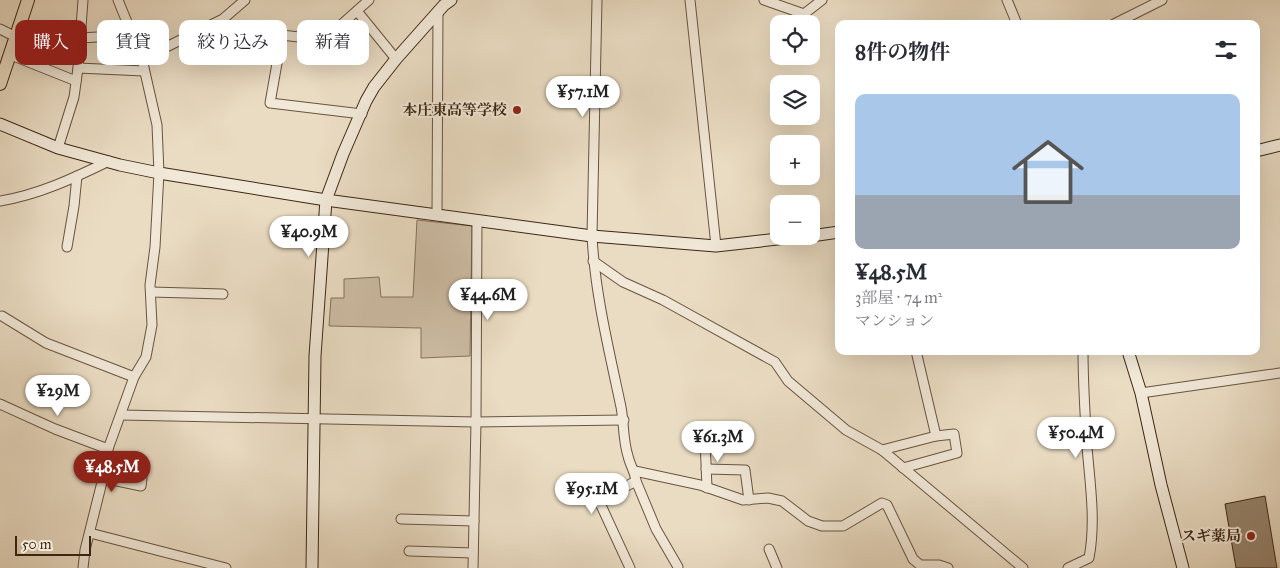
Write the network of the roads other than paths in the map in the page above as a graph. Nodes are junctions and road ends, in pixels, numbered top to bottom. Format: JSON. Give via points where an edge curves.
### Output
{"nodes":[{"id":1,"x":28,"y":0,"type":"edge"},
{"id":2,"x":83,"y":0,"type":"edge"},
{"id":3,"x":118,"y":0,"type":"edge"},
{"id":4,"x":245,"y":0,"type":"edge"},
{"id":5,"x":369,"y":0,"type":"edge"},
{"id":6,"x":451,"y":0,"type":"edge"},
{"id":7,"x":597,"y":0,"type":"edge"},
{"id":8,"x":690,"y":0,"type":"edge"},
{"id":9,"x":764,"y":0,"type":"edge"},
{"id":10,"x":822,"y":0,"type":"edge"},
{"id":11,"x":1007,"y":0,"type":"edge"},
{"id":12,"x":1162,"y":0,"type":"edge"},
{"id":13,"x":357,"y":11,"type":"junction"},
{"id":14,"x":438,"y":11,"type":"junction"},
{"id":15,"x":22,"y":20,"type":"edge"},
{"id":16,"x":81,"y":20,"type":"edge"},
{"id":17,"x":127,"y":20,"type":"edge"},
{"id":18,"x":1015,"y":20,"type":"edge"},
{"id":19,"x":1122,"y":20,"type":"edge"},
{"id":20,"x":0,"y":29,"type":"edge"},
{"id":21,"x":15,"y":36,"type":"edge"},
{"id":22,"x":15,"y":41,"type":"edge"},
{"id":23,"x":169,"y":46,"type":"edge"},
{"id":24,"x":11,"y":55,"type":"junction"},
{"id":25,"x":396,"y":59,"type":"junction"},
{"id":26,"x":78,"y":65,"type":"edge"},
{"id":27,"x":143,"y":65,"type":"edge"},
{"id":28,"x":78,"y":68,"type":"junction"},
{"id":29,"x":144,"y":71,"type":"junction"},
{"id":30,"x":76,"y":82,"type":"junction"},
{"id":31,"x":0,"y":84,"type":"edge"},
{"id":32,"x":362,"y":114,"type":"junction"},
{"id":33,"x":0,"y":124,"type":"edge"},
{"id":34,"x":1280,"y":145,"type":"edge"},
{"id":35,"x":58,"y":148,"type":"junction"},
{"id":36,"x":1260,"y":150,"type":"edge"},
{"id":37,"x":109,"y":162,"type":"junction"},
{"id":38,"x":159,"y":173,"type":"junction"},
{"id":39,"x":77,"y":176,"type":"junction"},
{"id":40,"x":326,"y":200,"type":"junction"},
{"id":41,"x":0,"y":202,"type":"edge"},
{"id":42,"x":437,"y":214,"type":"junction"},
{"id":43,"x":477,"y":220,"type":"junction"},
{"id":44,"x":835,"y":233,"type":"edge"},
{"id":45,"x":820,"y":235,"type":"edge"},
{"id":46,"x":592,"y":236,"type":"junction"},
{"id":47,"x":770,"y":240,"type":"edge"},
{"id":48,"x":716,"y":246,"type":"junction"},
{"id":49,"x":66,"y":247,"type":"dead end"},
{"id":50,"x":593,"y":261,"type":"junction"},
{"id":51,"x":151,"y":292,"type":"junction"},
{"id":52,"x":223,"y":294,"type":"dead end"},
{"id":53,"x":2,"y":316,"type":"dead end"},
{"id":54,"x":917,"y":355,"type":"edge"},
{"id":55,"x":1083,"y":355,"type":"edge"},
{"id":56,"x":1129,"y":355,"type":"edge"},
{"id":57,"x":1280,"y":373,"type":"edge"},
{"id":58,"x":134,"y":377,"type":"junction"},
{"id":59,"x":1141,"y":393,"type":"junction"},
{"id":60,"x":0,"y":404,"type":"edge"},
{"id":61,"x":121,"y":415,"type":"junction"},
{"id":62,"x":315,"y":420,"type":"junction"},
{"id":63,"x":624,"y":420,"type":"junction"},
{"id":64,"x":476,"y":422,"type":"junction"},
{"id":65,"x":936,"y":436,"type":"junction"},
{"id":66,"x":705,"y":439,"type":"dead end"},
{"id":67,"x":108,"y":449,"type":"junction"},
{"id":68,"x":882,"y":450,"type":"junction"},
{"id":69,"x":903,"y":468,"type":"junction"},
{"id":70,"x":706,"y":469,"type":"junction"},
{"id":71,"x":635,"y":471,"type":"junction"},
{"id":72,"x":103,"y":478,"type":"junction"},
{"id":73,"x":142,"y":478,"type":"dead end"},
{"id":74,"x":636,"y":481,"type":"junction"},
{"id":75,"x":707,"y":488,"type":"junction"},
{"id":76,"x":749,"y":500,"type":"junction"},
{"id":77,"x":401,"y":519,"type":"dead end"},
{"id":78,"x":474,"y":521,"type":"junction"},
{"id":79,"x":90,"y":533,"type":"junction"},
{"id":80,"x":769,"y":548,"type":"dead end"},
{"id":81,"x":409,"y":551,"type":"dead end"},
{"id":82,"x":473,"y":553,"type":"junction"},
{"id":83,"x":678,"y":567,"type":"edge"},
{"id":84,"x":83,"y":568,"type":"edge"},
{"id":85,"x":226,"y":568,"type":"edge"},
{"id":86,"x":312,"y":568,"type":"edge"},
{"id":87,"x":473,"y":568,"type":"edge"},
{"id":88,"x":630,"y":568,"type":"edge"},
{"id":89,"x":777,"y":568,"type":"edge"},
{"id":90,"x":948,"y":568,"type":"edge"},
{"id":91,"x":1023,"y":568,"type":"edge"},
{"id":92,"x":1068,"y":568,"type":"edge"},
{"id":93,"x":1182,"y":568,"type":"edge"}],
"edges":[{"from":1,"to":15,"type":"main road"},
{"from":2,"to":16,"type":"street"},
{"from":3,"to":17,"type":"street"},
{"from":4,"to":23,"type":"street","via":[[223,19]]},
{"from":5,"to":13,"type":"street"},
{"from":6,"to":14,"type":"street"},
{"from":7,"to":46,"type":"street"},
{"from":8,"to":48,"type":"street"},
{"from":9,"to":10,"type":"street","via":[[804,14]]},
{"from":11,"to":18,"type":"street"},
{"from":12,"to":19,"type":"street"},
{"from":13,"to":25,"type":"street"},
{"from":13,"to":32,"type":"street","via":[[324,40],[282,35],[270,103]]},
{"from":14,"to":25,"type":"street"},
{"from":14,"to":42,"type":"street"},
{"from":20,"to":21,"type":"street"},
{"from":22,"to":24,"type":"main road"},
{"from":24,"to":30,"type":"street"},
{"from":24,"to":31,"type":"main road"},
{"from":25,"to":32,"type":"street","via":[[374,87]]},
{"from":26,"to":28,"type":"street"},
{"from":27,"to":29,"type":"street"},
{"from":28,"to":29,"type":"street"},
{"from":28,"to":30,"type":"street"},
{"from":29,"to":38,"type":"street","via":[[157,125]]},
{"from":30,"to":35,"type":"street"},
{"from":32,"to":40,"type":"street"},
{"from":33,"to":35,"type":"street"},
{"from":34,"to":36,"type":"street"},
{"from":35,"to":37,"type":"street"},
{"from":37,"to":38,"type":"street"},
{"from":37,"to":39,"type":"street"},
{"from":38,"to":40,"type":"street"},
{"from":38,"to":51,"type":"street"},
{"from":39,"to":41,"type":"street"},
{"from":39,"to":49,"type":"street"},
{"from":40,"to":42,"type":"street"},
{"from":40,"to":62,"type":"street","via":[[315,356]]},
{"from":42,"to":43,"type":"street"},
{"from":43,"to":46,"type":"street"},
{"from":43,"to":64,"type":"street"},
{"from":44,"to":45,"type":"street"},
{"from":46,"to":48,"type":"street"},
{"from":46,"to":50,"type":"street"},
{"from":47,"to":48,"type":"street"},
{"from":50,"to":63,"type":"street"},
{"from":50,"to":68,"type":"street","via":[[623,282],[663,300],[776,362],[788,381],[846,430]]},
{"from":51,"to":52,"type":"street"},
{"from":51,"to":58,"type":"street","via":[[152,325],[146,357]]},
{"from":53,"to":58,"type":"street","via":[[46,343]]},
{"from":54,"to":65,"type":"street"},
{"from":55,"to":92,"type":"street","via":[[1092,539],[1089,558]]},
{"from":56,"to":59,"type":"street"},
{"from":57,"to":59,"type":"street"},
{"from":58,"to":61,"type":"street"},
{"from":59,"to":93,"type":"street"},
{"from":60,"to":67,"type":"street"},
{"from":61,"to":62,"type":"street"},
{"from":61,"to":67,"type":"street"},
{"from":62,"to":64,"type":"street"},
{"from":62,"to":86,"type":"street"},
{"from":63,"to":64,"type":"street"},
{"from":63,"to":71,"type":"street","via":[[628,456]]},
{"from":64,"to":78,"type":"street"},
{"from":65,"to":68,"type":"street"},
{"from":65,"to":69,"type":"street","via":[[954,434],[957,453]]},
{"from":66,"to":70,"type":"street"},
{"from":67,"to":72,"type":"street"},
{"from":68,"to":69,"type":"street"},
{"from":69,"to":91,"type":"street"},
{"from":70,"to":75,"type":"street"},
{"from":70,"to":76,"type":"street","via":[[745,470]]},
{"from":71,"to":74,"type":"street"},
{"from":71,"to":75,"type":"street"},
{"from":72,"to":73,"type":"street","via":[[141,486]]},
{"from":72,"to":79,"type":"street"},
{"from":74,"to":83,"type":"street","via":[[656,529]]},
{"from":74,"to":88,"type":"street","via":[[599,501]]},
{"from":75,"to":76,"type":"street"},
{"from":76,"to":90,"type":"street","via":[[768,498],[782,501],[808,521],[834,527],[843,526],[882,503],[887,505],[913,559],[920,565]]},
{"from":77,"to":78,"type":"street"},
{"from":78,"to":82,"type":"street"},
{"from":79,"to":84,"type":"street"},
{"from":79,"to":85,"type":"street"},
{"from":80,"to":89,"type":"street"},
{"from":81,"to":82,"type":"street"},
{"from":82,"to":87,"type":"street"}]}
